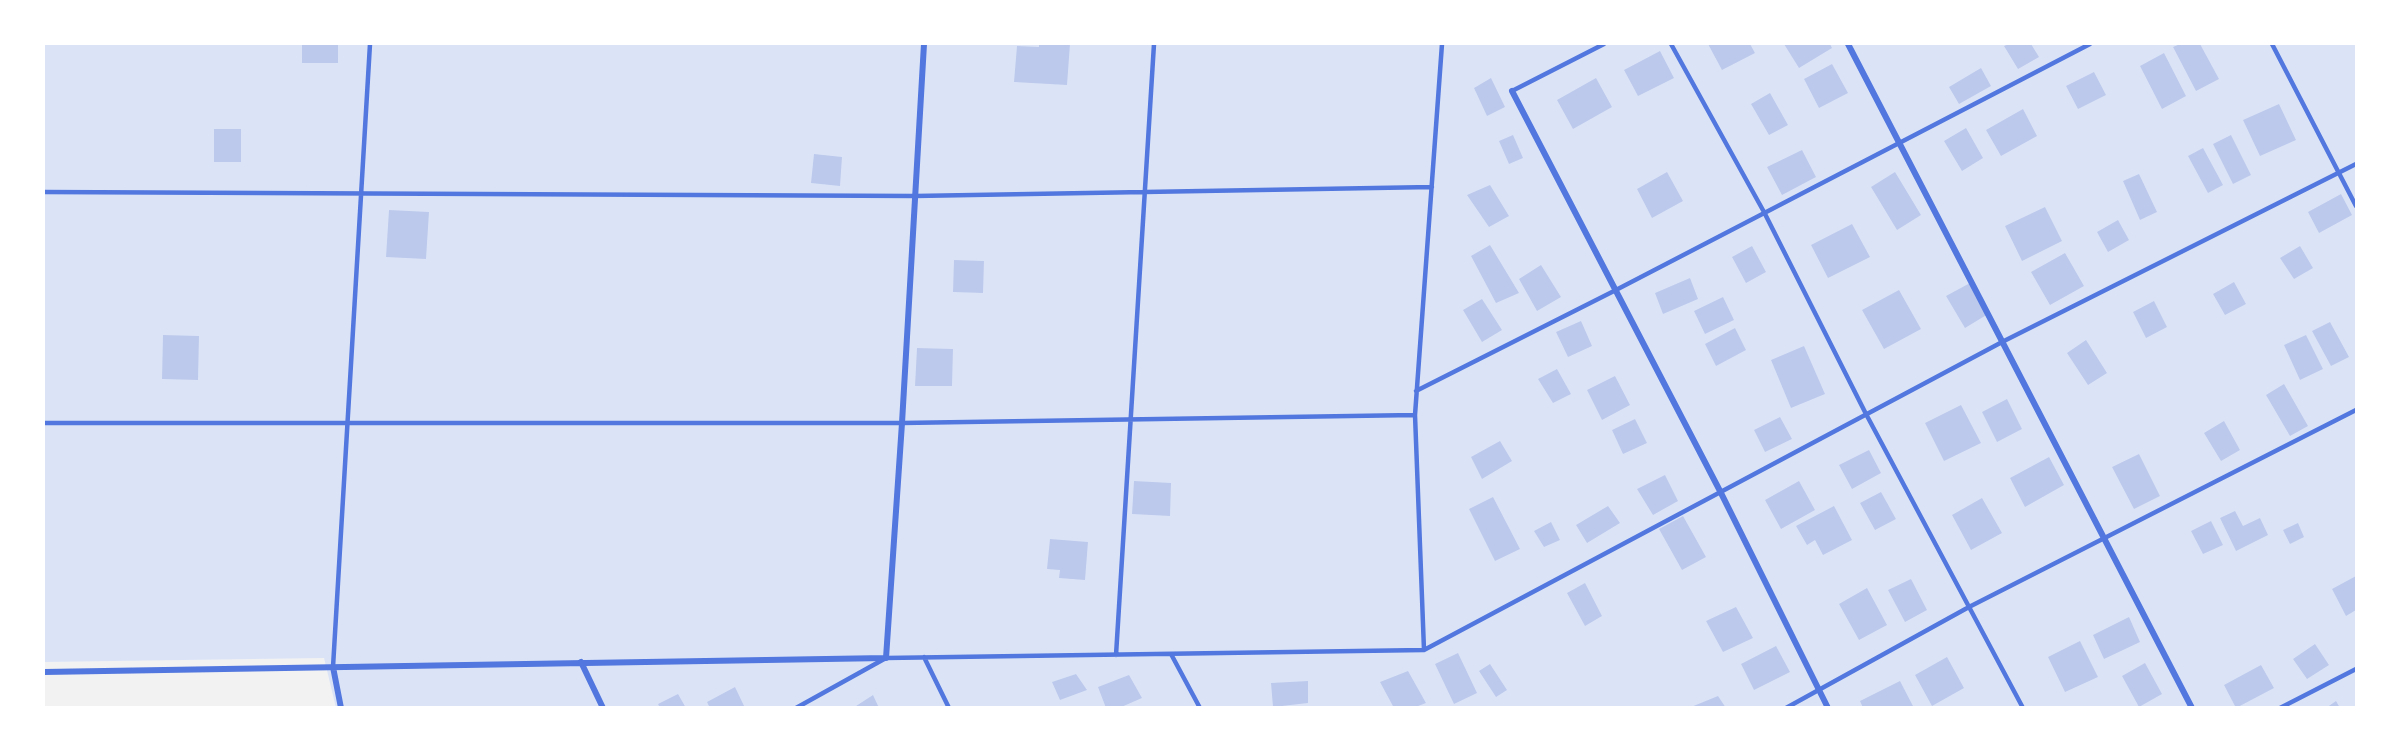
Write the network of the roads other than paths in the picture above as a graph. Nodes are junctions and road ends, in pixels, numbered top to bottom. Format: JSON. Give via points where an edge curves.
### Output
{"nodes":[{"id":1,"x":370,"y":44,"type":"edge"},
{"id":2,"x":924,"y":44,"type":"edge"},
{"id":3,"x":1154,"y":44,"type":"edge"},
{"id":4,"x":1442,"y":44,"type":"edge"},
{"id":5,"x":1604,"y":44,"type":"edge"},
{"id":6,"x":1671,"y":44,"type":"edge"},
{"id":7,"x":1848,"y":44,"type":"edge"},
{"id":8,"x":2090,"y":44,"type":"edge"},
{"id":9,"x":2272,"y":44,"type":"edge"},
{"id":10,"x":1512,"y":91,"type":"joint"},
{"id":11,"x":1900,"y":142,"type":"junction"},
{"id":12,"x":2356,"y":164,"type":"edge"},
{"id":13,"x":2340,"y":173,"type":"junction"},
{"id":14,"x":1432,"y":187,"type":"junction"},
{"id":15,"x":44,"y":192,"type":"edge"},
{"id":16,"x":1145,"y":192,"type":"junction"},
{"id":17,"x":361,"y":194,"type":"junction"},
{"id":18,"x":915,"y":196,"type":"junction"},
{"id":19,"x":2356,"y":206,"type":"edge"},
{"id":20,"x":1764,"y":212,"type":"junction"},
{"id":21,"x":1614,"y":291,"type":"junction"},
{"id":22,"x":2004,"y":340,"type":"junction"},
{"id":23,"x":1416,"y":392,"type":"junction"},
{"id":24,"x":2356,"y":410,"type":"edge"},
{"id":25,"x":1866,"y":414,"type":"junction"},
{"id":26,"x":1415,"y":415,"type":"junction"},
{"id":27,"x":1131,"y":420,"type":"junction"},
{"id":28,"x":44,"y":423,"type":"edge"},
{"id":29,"x":347,"y":423,"type":"junction"},
{"id":30,"x":902,"y":423,"type":"junction"},
{"id":31,"x":1720,"y":491,"type":"junction"},
{"id":32,"x":2105,"y":539,"type":"junction"},
{"id":33,"x":1969,"y":607,"type":"junction"},
{"id":34,"x":1424,"y":650,"type":"junction"},
{"id":35,"x":1172,"y":654,"type":"junction"},
{"id":36,"x":1116,"y":655,"type":"junction"},
{"id":37,"x":924,"y":657,"type":"junction"},
{"id":38,"x":886,"y":658,"type":"junction"},
{"id":39,"x":581,"y":662,"type":"junction"},
{"id":40,"x":333,"y":667,"type":"junction"},
{"id":41,"x":2356,"y":669,"type":"edge"},
{"id":42,"x":44,"y":672,"type":"edge"},
{"id":43,"x":1819,"y":691,"type":"junction"},
{"id":44,"x":341,"y":708,"type":"edge"},
{"id":45,"x":603,"y":708,"type":"edge"},
{"id":46,"x":796,"y":708,"type":"edge"},
{"id":47,"x":950,"y":708,"type":"edge"},
{"id":48,"x":1200,"y":708,"type":"edge"},
{"id":49,"x":1786,"y":708,"type":"edge"},
{"id":50,"x":1828,"y":708,"type":"edge"},
{"id":51,"x":2023,"y":708,"type":"edge"},
{"id":52,"x":2192,"y":708,"type":"edge"},
{"id":53,"x":2280,"y":708,"type":"edge"}],
"edges":[{"from":1,"to":17,"type":"lane"},
{"from":2,"to":18,"type":"street"},
{"from":3,"to":16,"type":"lane"},
{"from":4,"to":14,"type":"lane"},
{"from":5,"to":10,"type":"lane"},
{"from":6,"to":20,"type":"lane"},
{"from":7,"to":11,"type":"street"},
{"from":8,"to":11,"type":"lane"},
{"from":9,"to":13,"type":"lane"},
{"from":10,"to":21,"type":"street"},
{"from":11,"to":20,"type":"lane"},
{"from":11,"to":22,"type":"street"},
{"from":12,"to":13,"type":"lane"},
{"from":13,"to":19,"type":"lane"},
{"from":13,"to":22,"type":"lane"},
{"from":14,"to":16,"type":"lane"},
{"from":14,"to":23,"type":"lane"},
{"from":15,"to":17,"type":"lane"},
{"from":16,"to":18,"type":"lane"},
{"from":16,"to":27,"type":"lane"},
{"from":17,"to":18,"type":"lane"},
{"from":17,"to":29,"type":"lane"},
{"from":18,"to":30,"type":"street"},
{"from":20,"to":21,"type":"lane"},
{"from":20,"to":25,"type":"lane"},
{"from":21,"to":23,"type":"lane"},
{"from":21,"to":31,"type":"street"},
{"from":22,"to":25,"type":"lane"},
{"from":22,"to":32,"type":"street"},
{"from":23,"to":26,"type":"lane"},
{"from":24,"to":32,"type":"lane"},
{"from":25,"to":31,"type":"lane"},
{"from":25,"to":33,"type":"lane"},
{"from":26,"to":27,"type":"lane"},
{"from":26,"to":34,"type":"lane"},
{"from":27,"to":30,"type":"lane"},
{"from":27,"to":36,"type":"lane"},
{"from":28,"to":29,"type":"lane"},
{"from":29,"to":30,"type":"lane"},
{"from":29,"to":40,"type":"lane"},
{"from":30,"to":38,"type":"street"},
{"from":31,"to":34,"type":"lane"},
{"from":31,"to":43,"type":"street"},
{"from":32,"to":33,"type":"lane"},
{"from":32,"to":52,"type":"street"},
{"from":33,"to":43,"type":"lane"},
{"from":33,"to":51,"type":"lane"},
{"from":34,"to":35,"type":"lane"},
{"from":35,"to":36,"type":"lane"},
{"from":35,"to":48,"type":"lane"},
{"from":36,"to":37,"type":"lane"},
{"from":37,"to":38,"type":"lane"},
{"from":37,"to":47,"type":"lane"},
{"from":38,"to":39,"type":"street"},
{"from":38,"to":46,"type":"lane"},
{"from":39,"to":40,"type":"street"},
{"from":39,"to":45,"type":"street"},
{"from":40,"to":42,"type":"street"},
{"from":40,"to":44,"type":"street"},
{"from":41,"to":53,"type":"lane"},
{"from":43,"to":49,"type":"lane"},
{"from":43,"to":50,"type":"street"}]}
